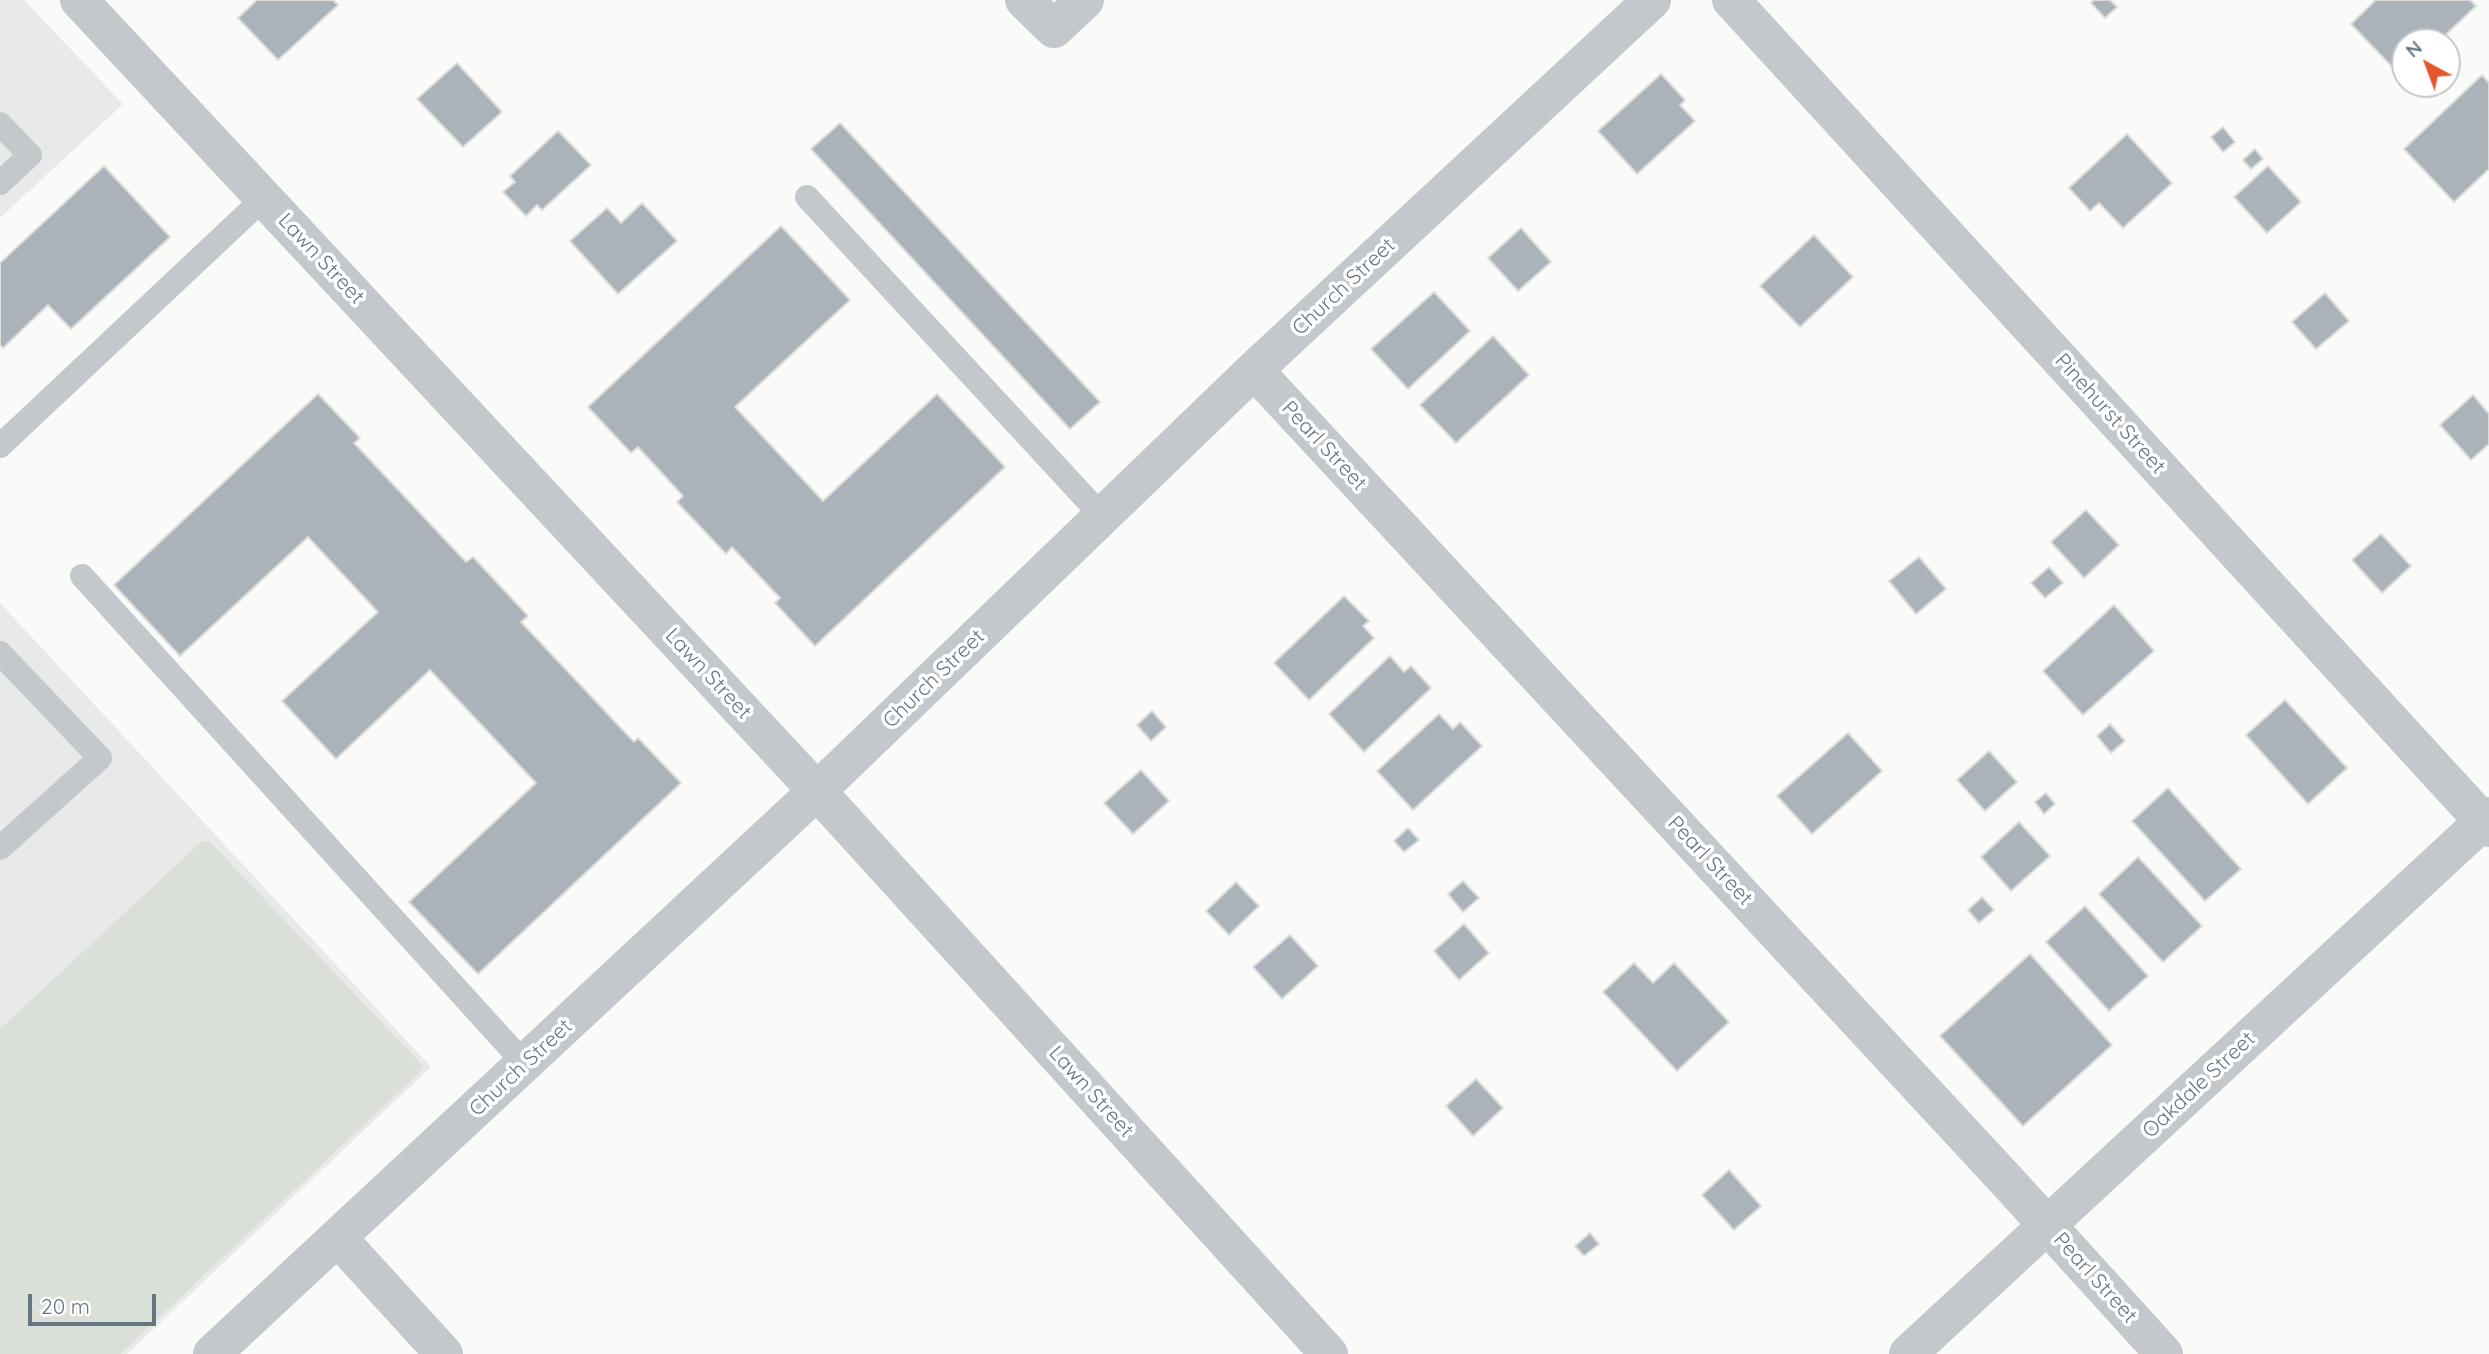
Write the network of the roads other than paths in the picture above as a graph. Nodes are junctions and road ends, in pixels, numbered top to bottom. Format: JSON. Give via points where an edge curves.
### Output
{"nodes":[{"id":1,"x":79,"y":0,"type":"edge"},
{"id":2,"x":1024,"y":0,"type":"edge"},
{"id":3,"x":1085,"y":0,"type":"edge"},
{"id":4,"x":1652,"y":0,"type":"edge"},
{"id":5,"x":1731,"y":0,"type":"edge"},
{"id":6,"x":0,"y":124,"type":"edge"},
{"id":7,"x":0,"y":183,"type":"edge"},
{"id":8,"x":807,"y":197,"type":"dead end"},
{"id":9,"x":264,"y":198,"type":"junction"},
{"id":10,"x":1254,"y":370,"type":"junction"},
{"id":11,"x":0,"y":446,"type":"edge"},
{"id":12,"x":1102,"y":516,"type":"junction"},
{"id":13,"x":82,"y":576,"type":"dead end"},
{"id":14,"x":0,"y":653,"type":"edge"},
{"id":15,"x":817,"y":791,"type":"junction"},
{"id":16,"x":2487,"y":822,"type":"edge"},
{"id":17,"x":0,"y":848,"type":"edge"},
{"id":18,"x":525,"y":1064,"type":"junction"},
{"id":19,"x":2048,"y":1225,"type":"junction"},
{"id":20,"x":338,"y":1238,"type":"junction"},
{"id":21,"x":212,"y":1354,"type":"edge"},
{"id":22,"x":444,"y":1354,"type":"edge"},
{"id":23,"x":1329,"y":1354,"type":"edge"},
{"id":24,"x":1908,"y":1354,"type":"edge"},
{"id":25,"x":2164,"y":1354,"type":"edge"}],
"edges":[{"from":1,"to":9,"type":"street","name":"Lawn Street"},
{"from":2,"to":3,"type":"street","via":[[1054,29]]},
{"from":4,"to":10,"type":"street","name":"Church Street"},
{"from":5,"to":16,"type":"street","name":"Pinehurst Street"},
{"from":6,"to":7,"type":"lane","via":[[30,155]]},
{"from":8,"to":12,"type":"lane"},
{"from":9,"to":11,"type":"lane"},
{"from":9,"to":15,"type":"street","name":"Lawn Street"},
{"from":10,"to":12,"type":"street","name":"Church Street"},
{"from":10,"to":19,"type":"street","name":"Pearl Street"},
{"from":12,"to":15,"type":"street","name":"Church Street"},
{"from":13,"to":18,"type":"lane"},
{"from":14,"to":17,"type":"lane","via":[[100,758]]},
{"from":15,"to":18,"type":"street","name":"Church Street"},
{"from":15,"to":23,"type":"street","name":"Lawn Street"},
{"from":16,"to":19,"type":"street","name":"Oakdale Street"},
{"from":18,"to":20,"type":"street","name":"Church Street"},
{"from":19,"to":24,"type":"street","name":"Oakdale Street"},
{"from":19,"to":25,"type":"street","name":"Pearl Street"},
{"from":20,"to":21,"type":"street","name":"Church Street"},
{"from":20,"to":22,"type":"street"}]}
